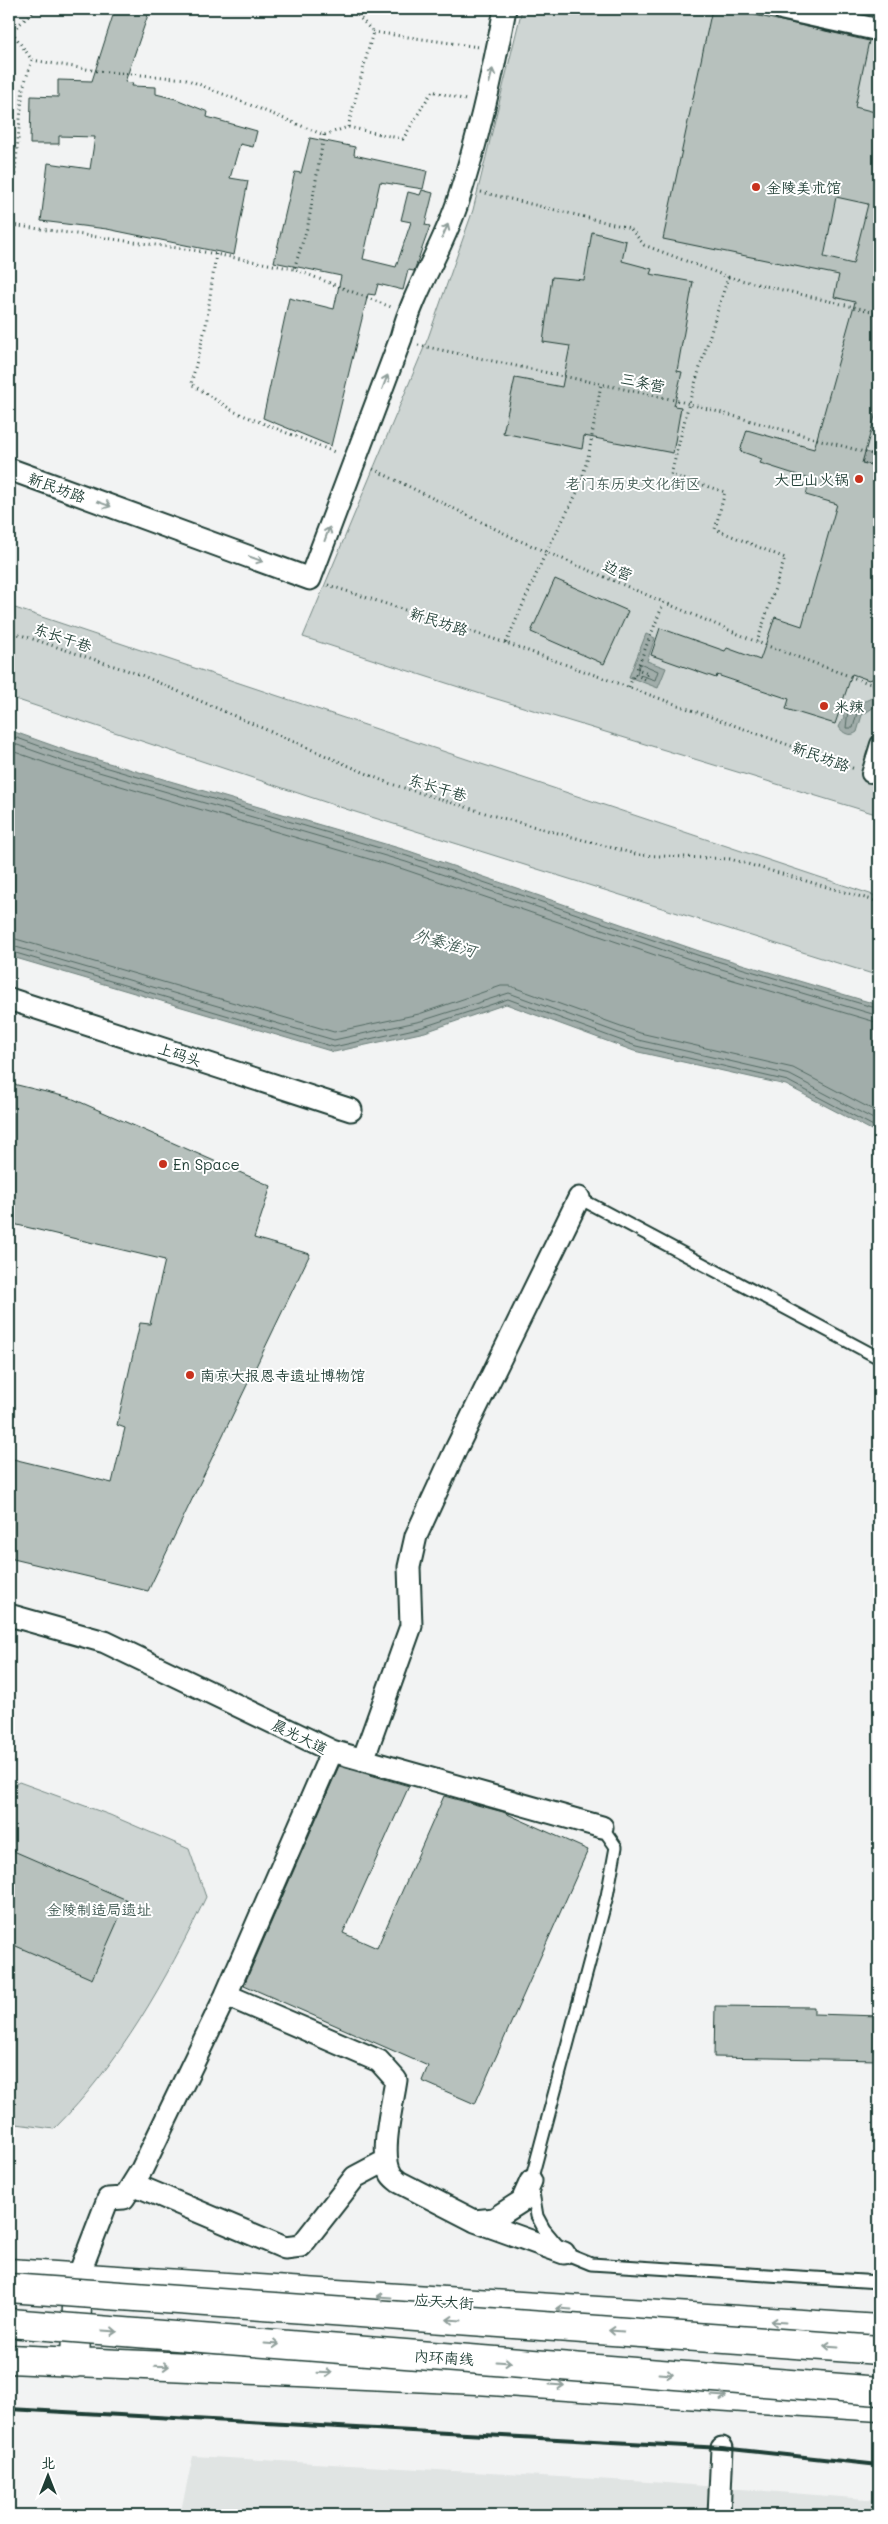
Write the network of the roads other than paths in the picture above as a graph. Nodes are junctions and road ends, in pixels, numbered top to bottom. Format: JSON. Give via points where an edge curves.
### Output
{"nodes":[{"id":1,"x":505,"y":9,"type":"edge"},
{"id":2,"x":783,"y":9,"type":"edge"},
{"id":3,"x":879,"y":30,"type":"edge"},
{"id":4,"x":9,"y":469,"type":"edge"},
{"id":5,"x":879,"y":744,"type":"edge"},
{"id":6,"x":870,"y":774,"type":"road end"},
{"id":7,"x":9,"y":999,"type":"edge"},
{"id":8,"x":351,"y":1110,"type":"dead end"},
{"id":9,"x":579,"y":1198,"type":"joint"},
{"id":10,"x":879,"y":1358,"type":"edge"},
{"id":11,"x":9,"y":1614,"type":"edge"},
{"id":12,"x":332,"y":1751,"type":"junction"},
{"id":13,"x":363,"y":1760,"type":"junction"},
{"id":14,"x":602,"y":1826,"type":"joint"},
{"id":15,"x":226,"y":1995,"type":"junction"},
{"id":16,"x":387,"y":2160,"type":"junction"},
{"id":17,"x":531,"y":2181,"type":"junction"},
{"id":18,"x":133,"y":2184,"type":"junction"},
{"id":19,"x":475,"y":2221,"type":"junction"},
{"id":20,"x":564,"y":2253,"type":"junction"},
{"id":21,"x":9,"y":2273,"type":"edge"},
{"id":22,"x":78,"y":2278,"type":"junction"},
{"id":23,"x":879,"y":2282,"type":"edge"},
{"id":24,"x":9,"y":2288,"type":"edge"},
{"id":25,"x":9,"y":2323,"type":"edge"},
{"id":26,"x":879,"y":2329,"type":"edge"},
{"id":27,"x":879,"y":2350,"type":"edge"},
{"id":28,"x":9,"y":2359,"type":"edge"},
{"id":29,"x":75,"y":2363,"type":"junction"},
{"id":30,"x":879,"y":2391,"type":"edge"},
{"id":31,"x":879,"y":2407,"type":"edge"},
{"id":32,"x":722,"y":2448,"type":"dead end"},
{"id":33,"x":719,"y":2515,"type":"edge"}],
"edges":[{"from":4,"to":1,"type":"street","name":"新民坊路","one_way":true,"via":[[310,579],[401,338],[407,314],[458,202],[498,50]]},
{"from":2,"to":3,"type":"street"},
{"from":5,"to":6,"type":"street"},
{"from":7,"to":8,"type":"street","name":"上码头"},
{"from":9,"to":10,"type":"lane"},
{"from":9,"to":13,"type":"street","via":[[416,1536],[409,1567],[411,1626]]},
{"from":11,"to":12,"type":"street","name":"晨光大道","via":[[105,1642]]},
{"from":12,"to":13,"type":"street","name":"晨光大道"},
{"from":12,"to":15,"type":"street"},
{"from":13,"to":14,"type":"street","name":"晨光大道"},
{"from":14,"to":17,"type":"lane","via":[[616,1847],[607,1896]]},
{"from":15,"to":16,"type":"street","via":[[379,2061],[396,2080]]},
{"from":15,"to":18,"type":"street"},
{"from":16,"to":18,"type":"street","via":[[355,2177],[301,2246],[285,2248]]},
{"from":16,"to":19,"type":"street","via":[[391,2175],[399,2182]]},
{"from":17,"to":19,"type":"street","via":[[522,2201],[494,2219]]},
{"from":17,"to":20,"type":"lane","via":[[537,2216]]},
{"from":18,"to":22,"type":"street","via":[[124,2198],[108,2199]]},
{"from":19,"to":20,"type":"street"},
{"from":20,"to":23,"type":"lane","via":[[590,2264]]},
{"from":21,"to":22,"type":"main road","name":"应天大街"},
{"from":26,"to":22,"type":"main road","name":"应天大街","one_way":true},
{"from":22,"to":29,"type":"main road"},
{"from":27,"to":24,"type":"main road","one_way":true,"bridge":true},
{"from":25,"to":30,"type":"main road","name":"内环南线","one_way":true,"bridge":true},
{"from":28,"to":29,"type":"main road"},
{"from":29,"to":31,"type":"main road","one_way":true,"via":[[477,2380]]},
{"from":32,"to":33,"type":"street"}]}
